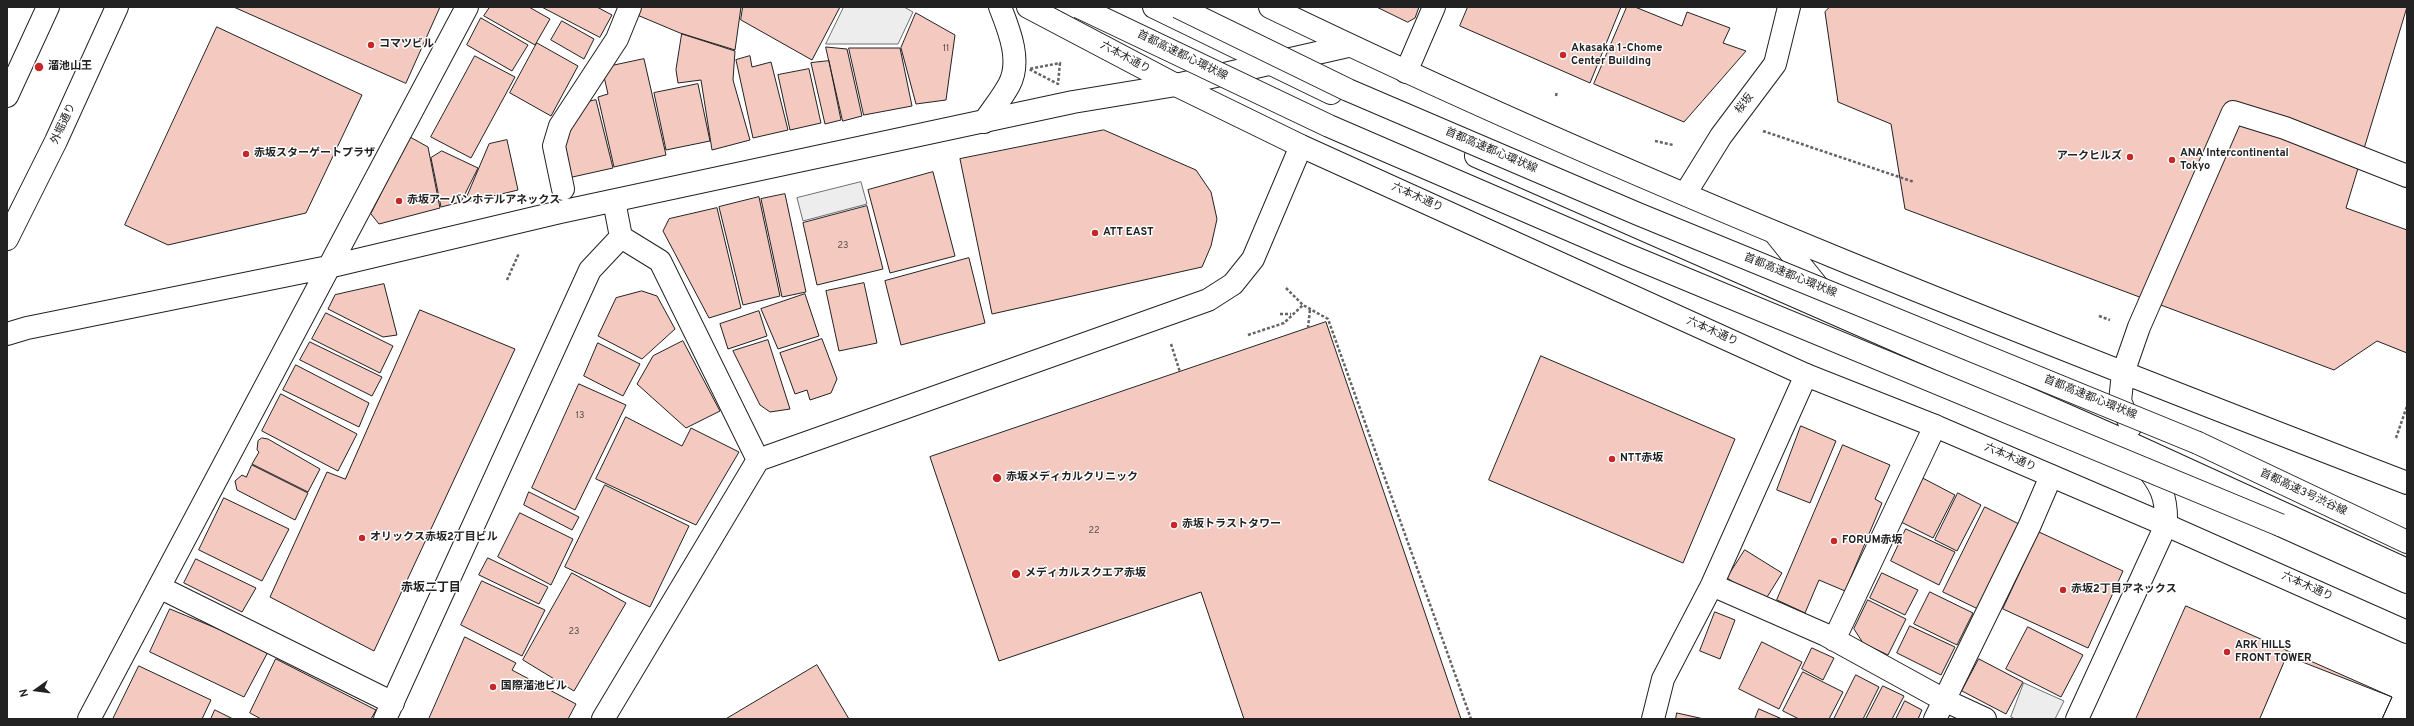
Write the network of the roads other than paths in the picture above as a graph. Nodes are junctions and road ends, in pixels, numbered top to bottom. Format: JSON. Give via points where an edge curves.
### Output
{"nodes":[{"id":1,"x":48,"y":7,"type":"edge"},
{"id":2,"x":117,"y":7,"type":"edge"},
{"id":3,"x":467,"y":7,"type":"edge"},
{"id":4,"x":630,"y":7,"type":"edge"},
{"id":5,"x":1000,"y":7,"type":"edge"},
{"id":6,"x":1028,"y":7,"type":"edge"},
{"id":7,"x":1079,"y":7,"type":"edge"},
{"id":8,"x":1154,"y":7,"type":"edge"},
{"id":9,"x":1178,"y":7,"type":"edge"},
{"id":10,"x":1270,"y":7,"type":"edge"},
{"id":11,"x":1434,"y":7,"type":"edge"},
{"id":12,"x":1785,"y":8,"type":"edge"},
{"id":13,"x":1348,"y":46,"type":"junction"},
{"id":14,"x":1268,"y":64,"type":"junction"},
{"id":15,"x":1406,"y":72,"type":"junction"},
{"id":16,"x":1176,"y":85,"type":"junction"},
{"id":17,"x":7,"y":96,"type":"edge"},
{"id":18,"x":984,"y":122,"type":"junction"},
{"id":19,"x":1301,"y":146,"type":"junction"},
{"id":20,"x":2407,"y":176,"type":"edge"},
{"id":21,"x":563,"y":189,"type":"dead end"},
{"id":22,"x":1685,"y":194,"type":"junction"},
{"id":23,"x":614,"y":201,"type":"junction"},
{"id":24,"x":1772,"y":230,"type":"junction"},
{"id":25,"x":621,"y":237,"type":"junction"},
{"id":26,"x":7,"y":239,"type":"edge"},
{"id":27,"x":328,"y":267,"type":"junction"},
{"id":28,"x":7,"y":334,"type":"edge"},
{"id":29,"x":2122,"y":373,"type":"junction"},
{"id":30,"x":1806,"y":375,"type":"junction"},
{"id":31,"x":1934,"y":426,"type":"junction"},
{"id":32,"x":2125,"y":441,"type":"junction"},
{"id":33,"x":2198,"y":443,"type":"junction"},
{"id":34,"x":758,"y":460,"type":"junction"},
{"id":35,"x":2179,"y":467,"type":"junction"},
{"id":36,"x":2051,"y":476,"type":"junction"},
{"id":37,"x":2407,"y":483,"type":"edge"},
{"id":38,"x":2166,"y":525,"type":"junction"},
{"id":39,"x":2280,"y":525,"type":"junction"},
{"id":40,"x":2407,"y":532,"type":"edge"},
{"id":41,"x":2407,"y":542,"type":"edge"},
{"id":42,"x":2407,"y":571,"type":"edge"},
{"id":43,"x":2407,"y":582,"type":"edge"},
{"id":44,"x":1712,"y":585,"type":"junction"},
{"id":45,"x":159,"y":587,"type":"junction"},
{"id":46,"x":2407,"y":632,"type":"edge"},
{"id":47,"x":1834,"y":640,"type":"junction"},
{"id":48,"x":1939,"y":710,"type":"edge"},
{"id":49,"x":389,"y":711,"type":"edge"},
{"id":50,"x":89,"y":719,"type":"edge"},
{"id":51,"x":603,"y":719,"type":"edge"},
{"id":52,"x":1653,"y":719,"type":"edge"},
{"id":53,"x":1985,"y":719,"type":"edge"},
{"id":54,"x":2078,"y":719,"type":"edge"}],
"edges":[{"from":1,"to":17,"type":"main road"},
{"from":2,"to":26,"type":"main road","name":"外堀通り","via":[[56,141]]},
{"from":3,"to":27,"type":"main road"},
{"from":4,"to":21,"type":"main road","via":[[617,39],[560,126],[554,146]]},
{"from":5,"to":18,"type":"main road","via":[[1010,31],[1015,54],[1010,84]]},
{"from":6,"to":16,"type":"main road","name":"六本木通り"},
{"from":7,"to":39,"type":"main road","name":"首都高速都心環状線","bridge":true,"via":[[1329,126],[1628,256]]},
{"from":8,"to":14,"type":"main road"},
{"from":9,"to":33,"type":"main road","name":"首都高速都心環状線","bridge":true,"via":[[1348,90],[1638,214]]},
{"from":10,"to":13,"type":"main road"},
{"from":11,"to":15,"type":"main road"},
{"from":12,"to":22,"type":"main road","name":"桜坂","via":[[1775,64],[1721,136]]},
{"from":13,"to":14,"type":"main road"},
{"from":13,"to":15,"type":"main road"},
{"from":14,"to":16,"type":"main road"},
{"from":14,"to":32,"type":"main road"},
{"from":15,"to":22,"type":"main road"},
{"from":16,"to":18,"type":"main road","via":[[1073,102]]},
{"from":16,"to":19,"type":"main road","name":"六本木通り"},
{"from":18,"to":23,"type":"main road"},
{"from":19,"to":30,"type":"main road","name":"六本木通り"},
{"from":19,"to":34,"type":"main road","via":[[1253,259],[1232,284],[1208,300]]},
{"from":20,"to":29,"type":"main road","via":[[2284,128],[2232,112],[2139,327]]},
{"from":22,"to":24,"type":"main road"},
{"from":23,"to":25,"type":"main road"},
{"from":23,"to":27,"type":"main road"},
{"from":24,"to":29,"type":"main road"},
{"from":24,"to":32,"type":"main road","via":[[1828,300],[2095,412]]},
{"from":25,"to":34,"type":"main road","via":[[660,262]]},
{"from":25,"to":49,"type":"main road","via":[[590,270]]},
{"from":27,"to":28,"type":"main road","via":[[35,326]]},
{"from":27,"to":45,"type":"main road"},
{"from":29,"to":35,"type":"main road","via":[[2120,401],[2132,429]]},
{"from":29,"to":37,"type":"main road"},
{"from":30,"to":31,"type":"main road","name":"六本木通り"},
{"from":30,"to":44,"type":"main road"},
{"from":31,"to":36,"type":"main road","name":"六本木通り"},
{"from":31,"to":47,"type":"main road"},
{"from":32,"to":35,"type":"main road"},
{"from":32,"to":38,"type":"main road","via":[[2160,484],[2167,505]]},
{"from":33,"to":40,"type":"main road","name":"首都高速都心環状線"},
{"from":33,"to":41,"type":"main road","name":"首都高速3号渋谷線"},
{"from":34,"to":51,"type":"main road"},
{"from":35,"to":42,"type":"main road"},
{"from":36,"to":38,"type":"main road","name":"六本木通り"},
{"from":36,"to":48,"type":"main road","via":[[2029,527]]},
{"from":38,"to":46,"type":"main road","name":"六本木通り"},
{"from":38,"to":54,"type":"main road"},
{"from":39,"to":42,"type":"main road","name":"首都高速都心環状線"},
{"from":39,"to":43,"type":"main road","name":"首都高速都心環状線"},
{"from":44,"to":47,"type":"main road"},
{"from":44,"to":52,"type":"main road","via":[[1662,679]]},
{"from":45,"to":49,"type":"main road"},
{"from":45,"to":50,"type":"main road"},
{"from":47,"to":48,"type":"main road"},
{"from":48,"to":53,"type":"main road"}]}
